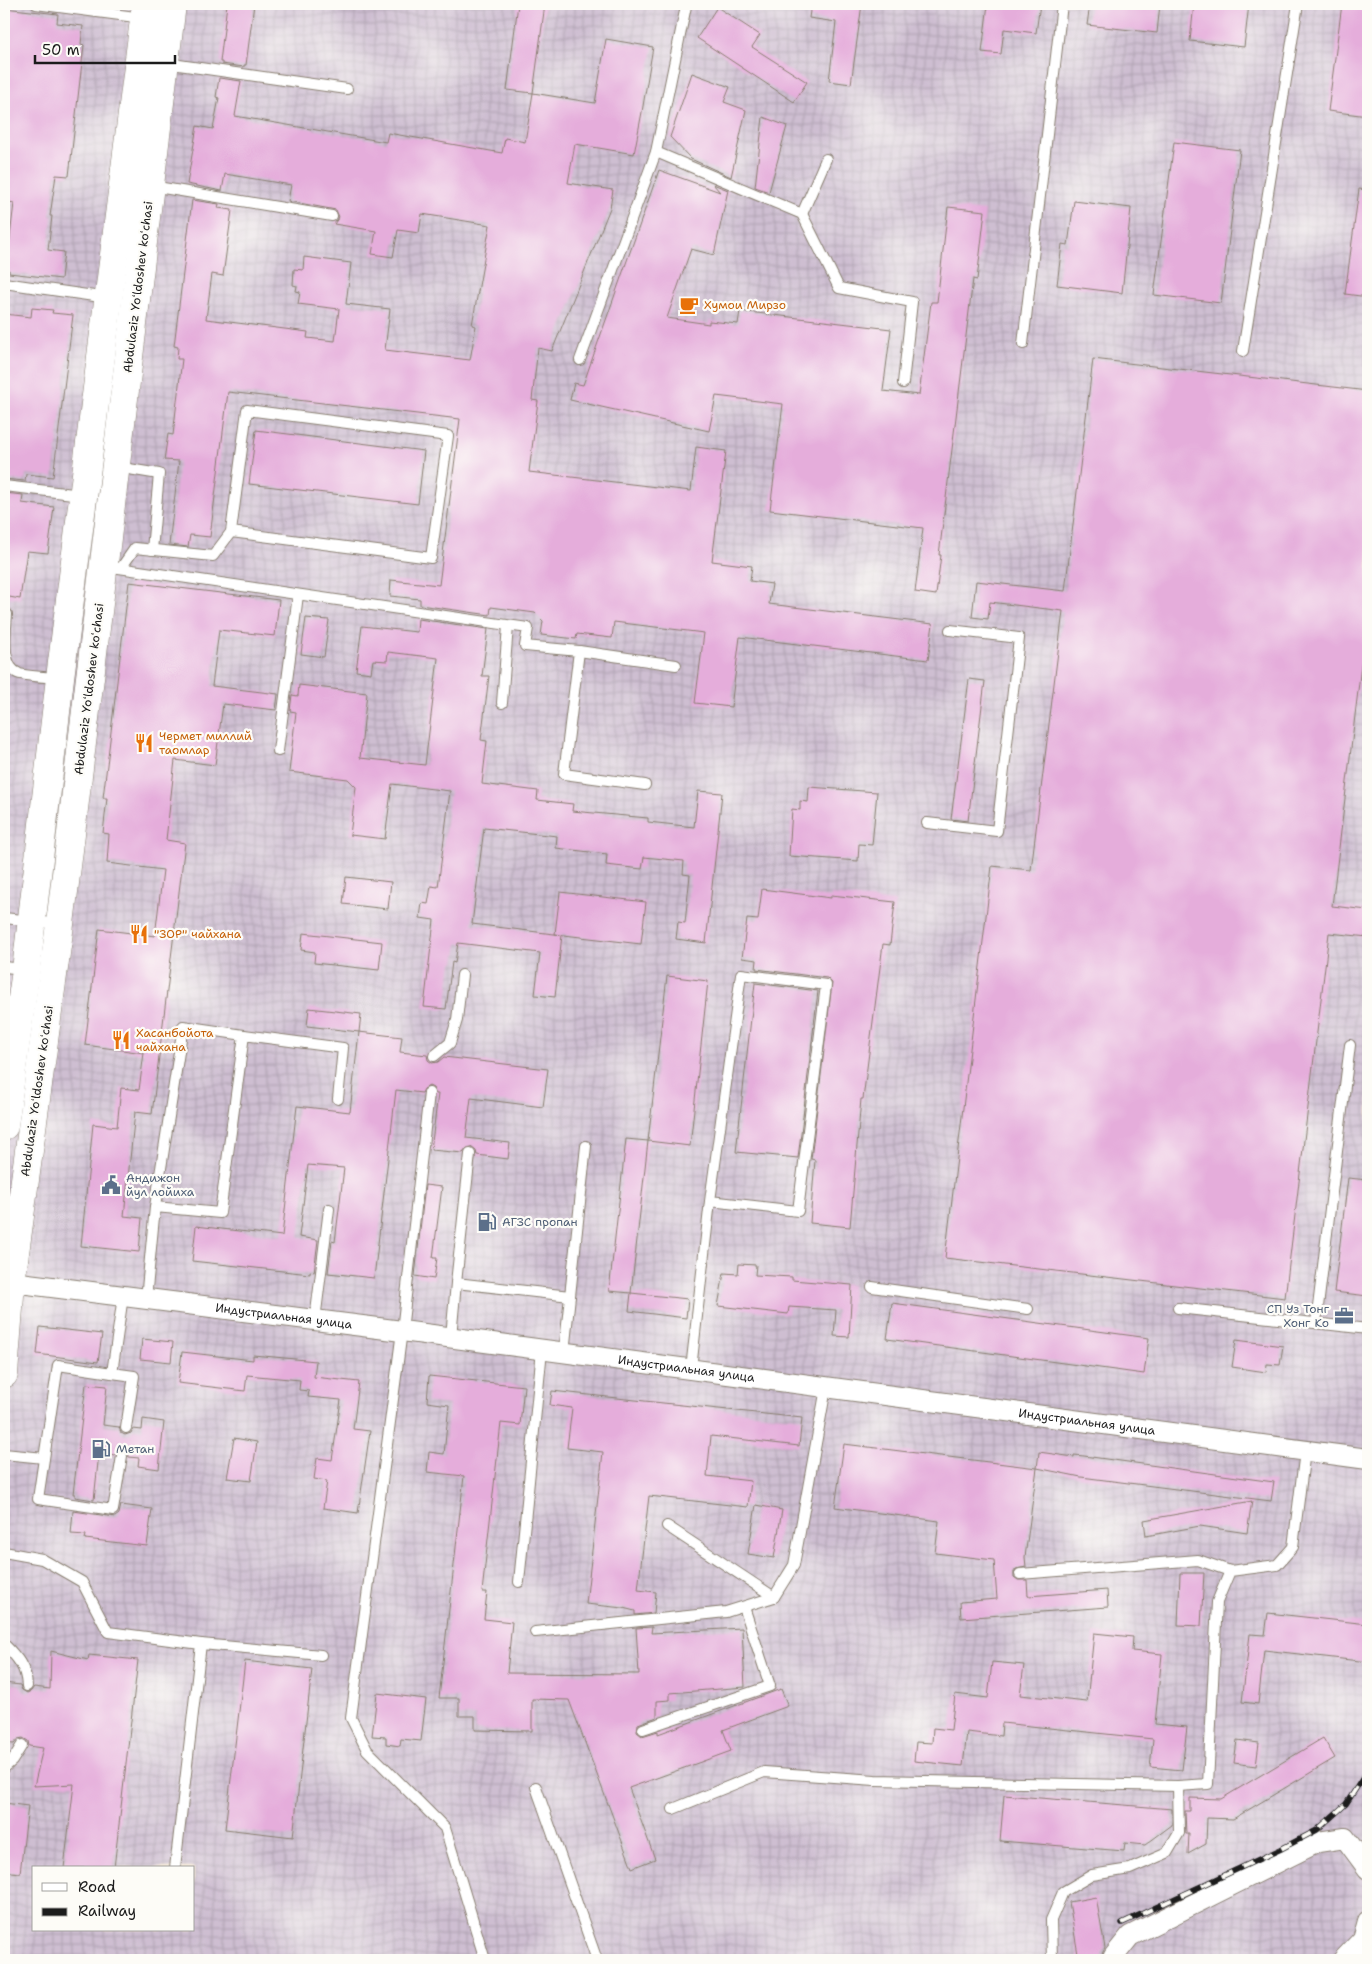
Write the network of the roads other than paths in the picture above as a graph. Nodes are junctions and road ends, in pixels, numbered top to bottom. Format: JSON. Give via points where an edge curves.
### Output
{"nodes":[{"id":1,"x":36,"y":4,"type":"edge"},
{"id":2,"x":172,"y":4,"type":"edge"},
{"id":3,"x":685,"y":4,"type":"edge"},
{"id":4,"x":1062,"y":4,"type":"edge"},
{"id":5,"x":1298,"y":4,"type":"edge"},
{"id":6,"x":145,"y":11,"type":"edge"},
{"id":7,"x":164,"y":63,"type":"junction"},
{"id":8,"x":347,"y":89,"type":"dead end"},
{"id":9,"x":656,"y":152,"type":"junction"},
{"id":10,"x":826,"y":159,"type":"dead end"},
{"id":11,"x":150,"y":186,"type":"junction"},
{"id":12,"x":802,"y":214,"type":"junction"},
{"id":13,"x":332,"y":216,"type":"dead end"},
{"id":14,"x":4,"y":282,"type":"edge"},
{"id":15,"x":109,"y":298,"type":"junction"},
{"id":16,"x":1023,"y":344,"type":"dead end"},
{"id":17,"x":1243,"y":350,"type":"dead end"},
{"id":18,"x":580,"y":360,"type":"dead end"},
{"id":19,"x":903,"y":383,"type":"dead end"},
{"id":20,"x":116,"y":467,"type":"junction"},
{"id":21,"x":4,"y":486,"type":"edge"},
{"id":22,"x":83,"y":496,"type":"junction"},
{"id":23,"x":231,"y":532,"type":"junction"},
{"id":24,"x":152,"y":550,"type":"junction"},
{"id":25,"x":112,"y":567,"type":"junction"},
{"id":26,"x":298,"y":595,"type":"junction"},
{"id":27,"x":7,"y":614,"type":"dead end"},
{"id":28,"x":508,"y":626,"type":"junction"},
{"id":29,"x":950,"y":630,"type":"dead end"},
{"id":30,"x":579,"y":651,"type":"junction"},
{"id":31,"x":676,"y":665,"type":"dead end"},
{"id":32,"x":60,"y":678,"type":"junction"},
{"id":33,"x":502,"y":703,"type":"dead end"},
{"id":34,"x":278,"y":750,"type":"dead end"},
{"id":35,"x":646,"y":785,"type":"dead end"},
{"id":36,"x":927,"y":823,"type":"dead end"},
{"id":37,"x":4,"y":918,"type":"edge"},
{"id":38,"x":31,"y":921,"type":"junction"},
{"id":39,"x":60,"y":924,"type":"junction"},
{"id":40,"x":32,"y":970,"type":"edge"},
{"id":41,"x":462,"y":975,"type":"dead end"},
{"id":42,"x":244,"y":1035,"type":"junction"},
{"id":43,"x":1350,"y":1045,"type":"dead end"},
{"id":44,"x":434,"y":1056,"type":"dead end"},
{"id":45,"x":429,"y":1094,"type":"dead end"},
{"id":46,"x":338,"y":1099,"type":"dead end"},
{"id":47,"x":4,"y":1126,"type":"edge"},
{"id":48,"x":586,"y":1146,"type":"dead end"},
{"id":49,"x":470,"y":1154,"type":"dead end"},
{"id":50,"x":710,"y":1201,"type":"junction"},
{"id":51,"x":155,"y":1207,"type":"junction"},
{"id":52,"x":328,"y":1209,"type":"dead end"},
{"id":53,"x":8,"y":1281,"type":"edge"},
{"id":54,"x":456,"y":1283,"type":"junction"},
{"id":55,"x":872,"y":1287,"type":"dead end"},
{"id":56,"x":123,"y":1296,"type":"junction"},
{"id":57,"x":570,"y":1296,"type":"junction"},
{"id":58,"x":146,"y":1298,"type":"junction"},
{"id":59,"x":1178,"y":1308,"type":"dead end"},
{"id":60,"x":1028,"y":1309,"type":"dead end"},
{"id":61,"x":315,"y":1320,"type":"junction"},
{"id":62,"x":1316,"y":1324,"type":"junction"},
{"id":63,"x":1368,"y":1329,"type":"edge"},
{"id":64,"x":402,"y":1331,"type":"junction"},
{"id":65,"x":450,"y":1337,"type":"junction"},
{"id":66,"x":542,"y":1350,"type":"junction"},
{"id":67,"x":564,"y":1353,"type":"junction"},
{"id":68,"x":691,"y":1370,"type":"junction"},
{"id":69,"x":112,"y":1372,"type":"junction"},
{"id":70,"x":4,"y":1374,"type":"edge"},
{"id":71,"x":826,"y":1388,"type":"junction"},
{"id":72,"x":126,"y":1428,"type":"dead end"},
{"id":73,"x":1305,"y":1451,"type":"junction"},
{"id":74,"x":4,"y":1454,"type":"edge"},
{"id":75,"x":122,"y":1456,"type":"dead end"},
{"id":76,"x":44,"y":1458,"type":"junction"},
{"id":77,"x":1368,"y":1459,"type":"edge"},
{"id":78,"x":667,"y":1526,"type":"dead end"},
{"id":79,"x":4,"y":1552,"type":"edge"},
{"id":80,"x":1230,"y":1571,"type":"junction"},
{"id":81,"x":1020,"y":1574,"type":"dead end"},
{"id":82,"x":519,"y":1582,"type":"dead end"},
{"id":83,"x":774,"y":1597,"type":"junction"},
{"id":84,"x":744,"y":1607,"type":"junction"},
{"id":85,"x":535,"y":1632,"type":"dead end"},
{"id":86,"x":4,"y":1644,"type":"edge"},
{"id":87,"x":201,"y":1644,"type":"junction"},
{"id":88,"x":321,"y":1655,"type":"dead end"},
{"id":89,"x":28,"y":1686,"type":"dead end"},
{"id":90,"x":643,"y":1729,"type":"dead end"},
{"id":91,"x":22,"y":1745,"type":"dead end"},
{"id":92,"x":4,"y":1768,"type":"edge"},
{"id":93,"x":1178,"y":1786,"type":"junction"},
{"id":94,"x":536,"y":1787,"type":"dead end"},
{"id":95,"x":674,"y":1809,"type":"dead end"},
{"id":96,"x":175,"y":1866,"type":"edge"},
{"id":97,"x":1368,"y":1870,"type":"edge"},
{"id":98,"x":1368,"y":1921,"type":"edge"},
{"id":99,"x":485,"y":1960,"type":"edge"},
{"id":100,"x":596,"y":1960,"type":"edge"},
{"id":101,"x":1052,"y":1960,"type":"edge"},
{"id":102,"x":1116,"y":1960,"type":"edge"},
{"id":103,"x":1343,"y":1960,"type":"edge"}],
"edges":[{"from":1,"to":6,"type":"lane"},
{"from":2,"to":7,"type":"main road","name":"Abdulaziz Yoʻldoshev koʻchasi"},
{"from":3,"to":9,"type":"lane"},
{"from":4,"to":16,"type":"lane"},
{"from":5,"to":17,"type":"lane"},
{"from":6,"to":15,"type":"main road","name":"Abdulaziz Yoʻldoshev koʻchasi"},
{"from":7,"to":8,"type":"lane"},
{"from":7,"to":11,"type":"main road","name":"Abdulaziz Yoʻldoshev koʻchasi"},
{"from":9,"to":12,"type":"lane"},
{"from":9,"to":18,"type":"lane"},
{"from":10,"to":12,"type":"lane"},
{"from":11,"to":13,"type":"lane"},
{"from":11,"to":20,"type":"main road","name":"Abdulaziz Yoʻldoshev koʻchasi"},
{"from":12,"to":19,"type":"lane","via":[[840,288],[912,302]]},
{"from":14,"to":15,"type":"lane"},
{"from":15,"to":22,"type":"main road","name":"Abdulaziz Yoʻldoshev koʻchasi"},
{"from":20,"to":24,"type":"lane","via":[[159,474]]},
{"from":20,"to":25,"type":"main road","name":"Abdulaziz Yoʻldoshev koʻchasi"},
{"from":21,"to":22,"type":"lane"},
{"from":22,"to":32,"type":"main road","name":"Abdulaziz Yoʻldoshev koʻchasi"},
{"from":23,"to":23,"type":"lane","via":[[247,410],[448,436],[431,558]]},
{"from":23,"to":24,"type":"lane","via":[[213,556]]},
{"from":24,"to":25,"type":"lane","via":[[135,548]]},
{"from":25,"to":26,"type":"lane"},
{"from":25,"to":39,"type":"main road","name":"Abdulaziz Yoʻldoshev koʻchasi"},
{"from":26,"to":28,"type":"lane"},
{"from":26,"to":34,"type":"lane"},
{"from":27,"to":32,"type":"lane","via":[[5,655],[10,667],[20,674]]},
{"from":28,"to":30,"type":"lane","via":[[528,628],[525,646]]},
{"from":28,"to":33,"type":"lane"},
{"from":29,"to":36,"type":"lane","via":[[1019,638],[997,831]]},
{"from":30,"to":31,"type":"lane"},
{"from":30,"to":35,"type":"lane","via":[[564,774]]},
{"from":32,"to":38,"type":"main road","name":"Abdulaziz Yoʻldoshev koʻchasi"},
{"from":37,"to":38,"type":"lane"},
{"from":38,"to":39,"type":"lane"},
{"from":38,"to":40,"type":"main road","name":"Abdulaziz Yoʻldoshev koʻchasi"},
{"from":39,"to":40,"type":"main road","name":"Abdulaziz Yoʻldoshev koʻchasi"},
{"from":40,"to":47,"type":"main road","name":"Abdulaziz Yoʻldoshev koʻchasi"},
{"from":40,"to":53,"type":"main road","name":"Abdulaziz Yoʻldoshev koʻchasi"},
{"from":41,"to":44,"type":"lane","via":[[457,1020],[450,1043]]},
{"from":42,"to":46,"type":"lane","via":[[343,1048]]},
{"from":42,"to":51,"type":"lane","via":[[220,1213]]},
{"from":42,"to":51,"type":"lane","via":[[182,1026]]},
{"from":43,"to":62,"type":"lane"},
{"from":45,"to":64,"type":"lane"},
{"from":48,"to":57,"type":"lane"},
{"from":49,"to":54,"type":"lane"},
{"from":50,"to":50,"type":"lane","via":[[740,974],[826,985],[798,1211]]},
{"from":50,"to":68,"type":"lane"},
{"from":51,"to":58,"type":"lane"},
{"from":52,"to":61,"type":"lane"},
{"from":53,"to":56,"type":"street","name":"Индустриальная улица"},
{"from":53,"to":70,"type":"main road","name":"Abdulaziz Yoʻldoshev koʻchasi"},
{"from":54,"to":57,"type":"lane"},
{"from":54,"to":65,"type":"lane"},
{"from":55,"to":60,"type":"lane"},
{"from":56,"to":58,"type":"street","name":"Индустриальная улица"},
{"from":56,"to":69,"type":"lane"},
{"from":57,"to":67,"type":"lane"},
{"from":58,"to":61,"type":"street","name":"Индустриальная улица"},
{"from":59,"to":62,"type":"lane"},
{"from":61,"to":64,"type":"street","name":"Индустриальная улица"},
{"from":62,"to":63,"type":"lane"},
{"from":64,"to":65,"type":"street","name":"Индустриальная улица"},
{"from":64,"to":99,"type":"lane","via":[[351,1718],[367,1750],[445,1828]]},
{"from":65,"to":66,"type":"street","name":"Индустриальная улица"},
{"from":66,"to":67,"type":"street","name":"Индустриальная улица"},
{"from":66,"to":82,"type":"lane"},
{"from":67,"to":68,"type":"street","name":"Индустриальная улица"},
{"from":68,"to":71,"type":"street","name":"Индустриальная улица"},
{"from":69,"to":72,"type":"lane","via":[[134,1376]]},
{"from":69,"to":76,"type":"lane","via":[[58,1365]]},
{"from":71,"to":73,"type":"street","name":"Индустриальная улица"},
{"from":71,"to":83,"type":"lane","via":[[794,1565]]},
{"from":73,"to":77,"type":"street","name":"Индустриальная улица"},
{"from":73,"to":80,"type":"lane","via":[[1293,1547],[1276,1565]]},
{"from":74,"to":76,"type":"lane"},
{"from":75,"to":76,"type":"lane","via":[[114,1510],[38,1499]]},
{"from":78,"to":83,"type":"lane"},
{"from":79,"to":87,"type":"lane","via":[[42,1559],[82,1582],[108,1632]]},
{"from":80,"to":81,"type":"lane","via":[[1198,1560]]},
{"from":80,"to":93,"type":"lane","via":[[1218,1602],[1208,1784]]},
{"from":83,"to":84,"type":"lane"},
{"from":84,"to":85,"type":"lane","via":[[726,1612]]},
{"from":84,"to":90,"type":"lane","via":[[770,1686]]},
{"from":86,"to":89,"type":"lane","via":[[26,1673]]},
{"from":87,"to":88,"type":"lane"},
{"from":87,"to":96,"type":"lane"},
{"from":91,"to":92,"type":"lane"},
{"from":93,"to":95,"type":"lane","via":[[875,1780],[764,1772]]},
{"from":93,"to":101,"type":"lane","via":[[1179,1833],[1167,1853],[1130,1868],[1092,1875],[1063,1892],[1051,1920]]},
{"from":94,"to":100,"type":"lane"},
{"from":97,"to":102,"type":"street","via":[[1346,1838],[1318,1842],[1130,1936],[1114,1956]]},
{"from":98,"to":103,"type":"street","via":[[1363,1939]]}]}
